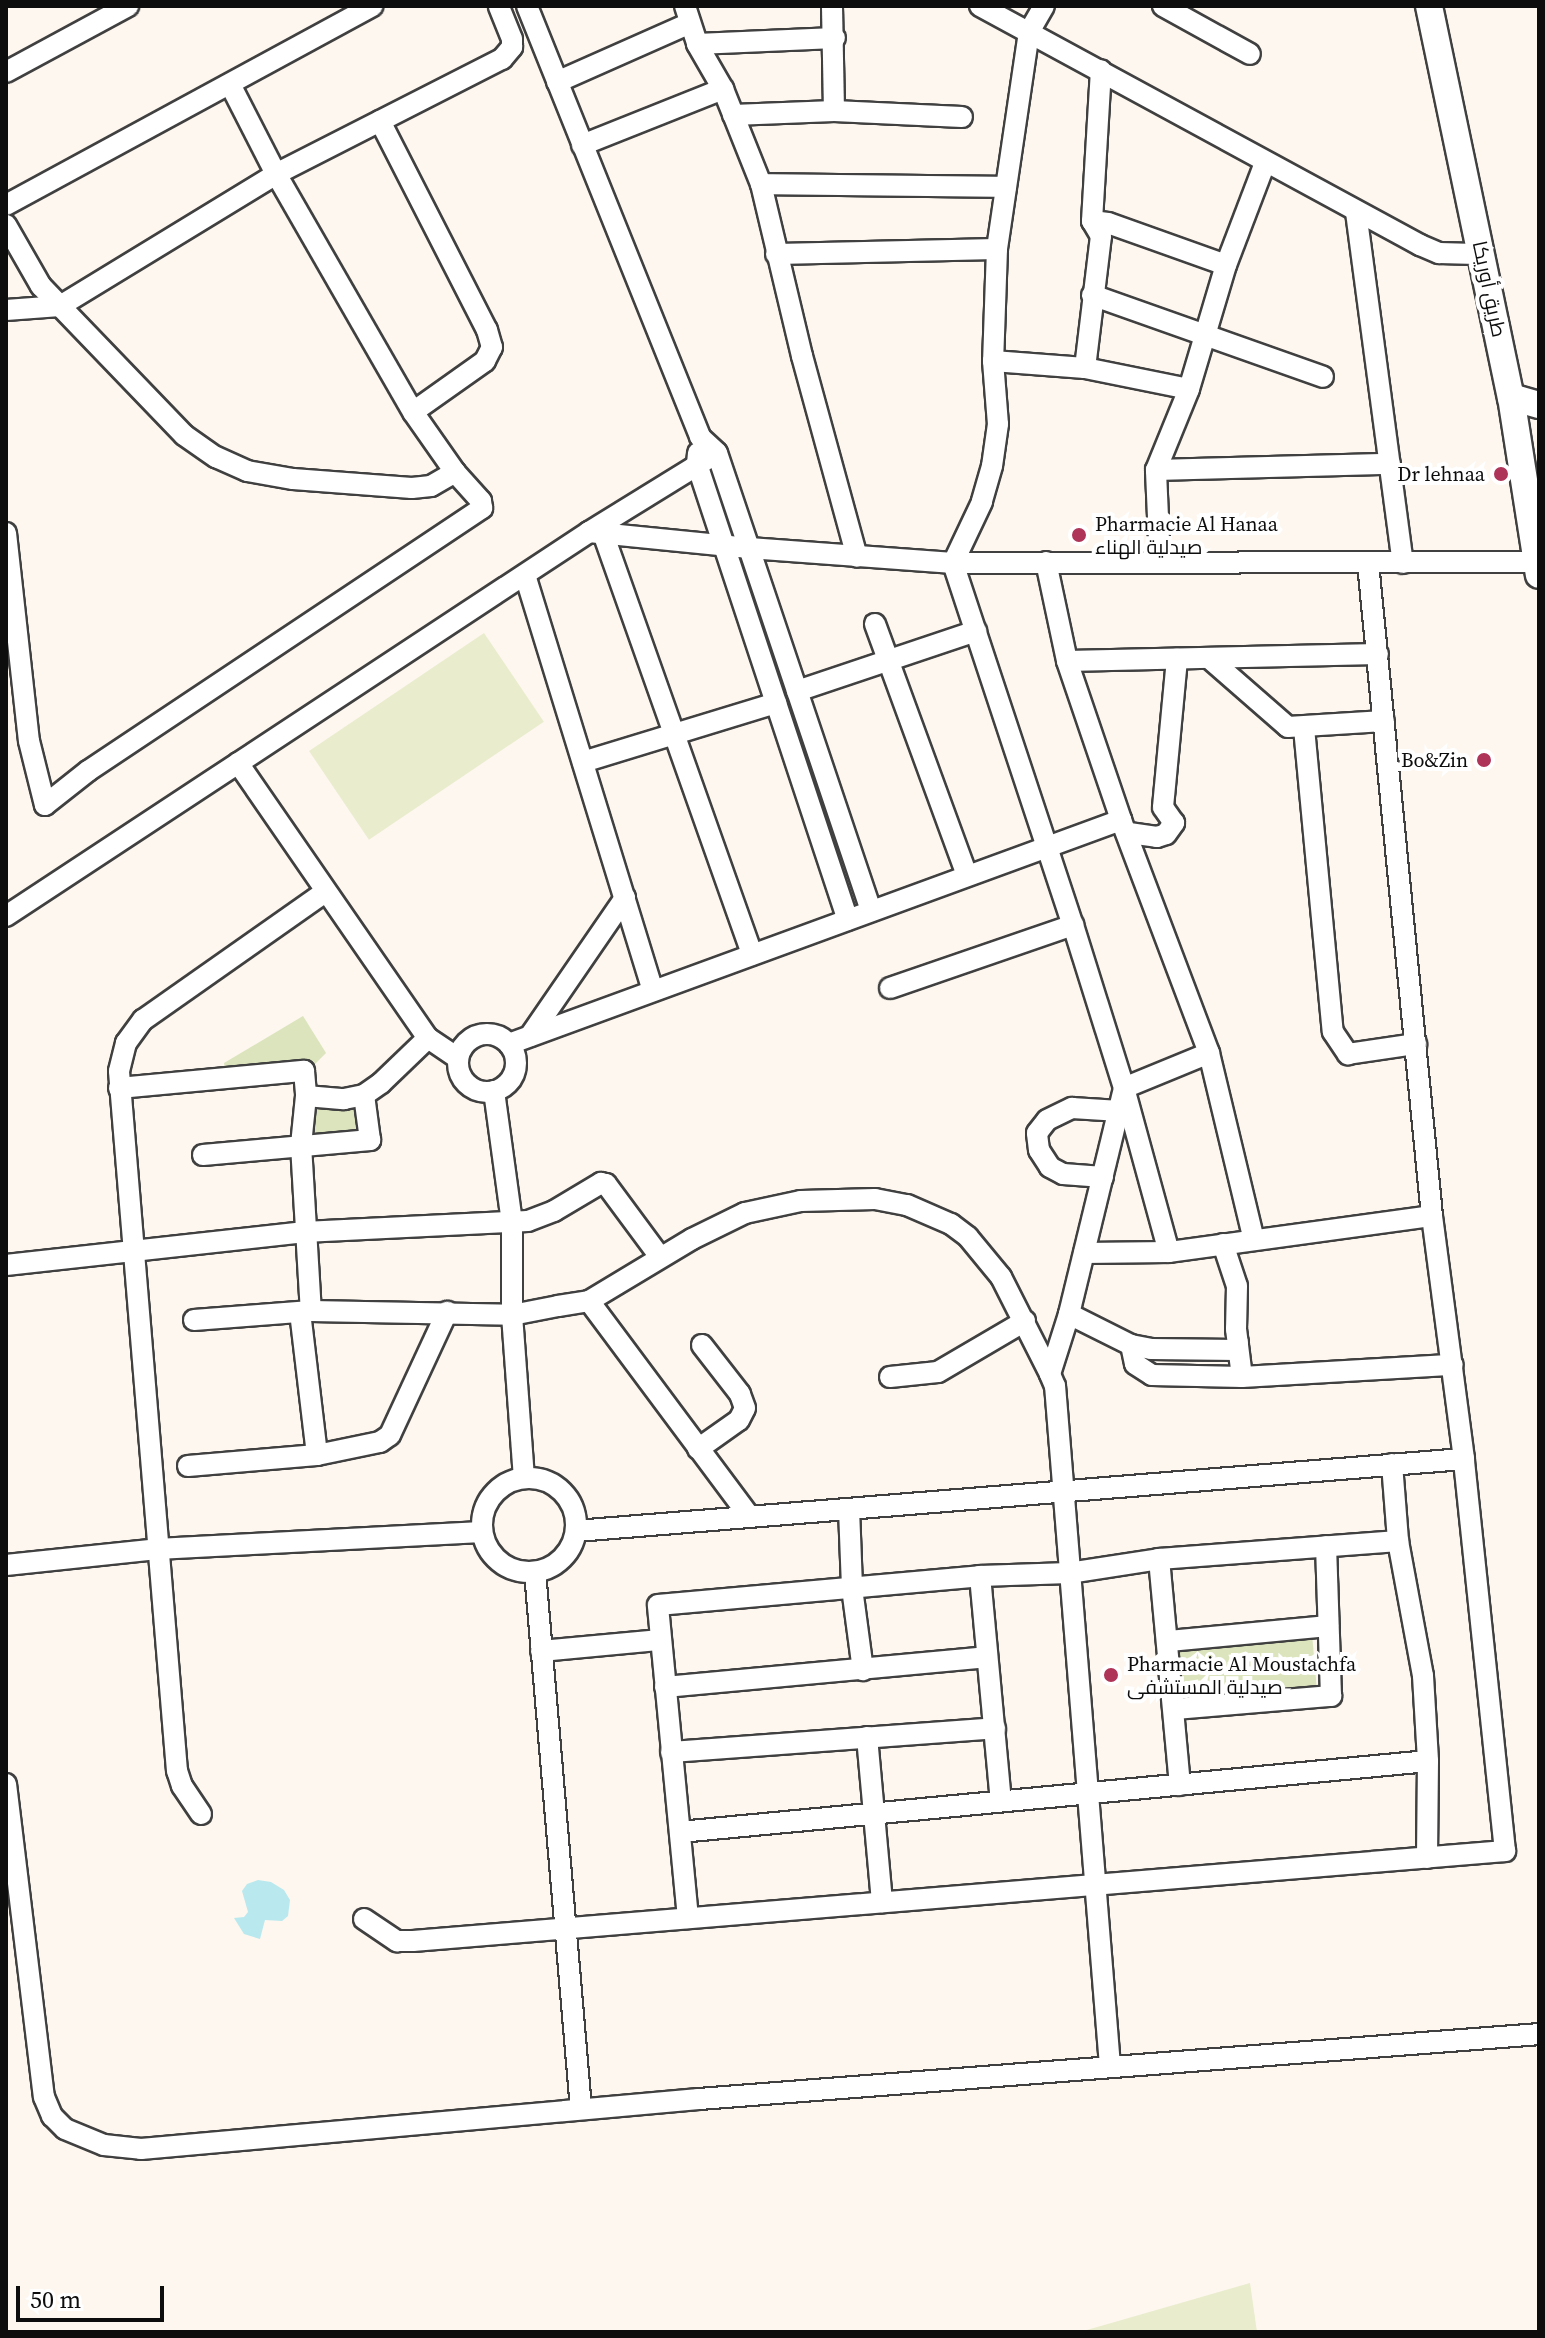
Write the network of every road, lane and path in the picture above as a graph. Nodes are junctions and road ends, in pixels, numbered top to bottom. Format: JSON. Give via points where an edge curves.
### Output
{"nodes":[{"id":1,"x":128,"y":6,"type":"edge"},
{"id":2,"x":373,"y":6,"type":"edge"},
{"id":3,"x":499,"y":6,"type":"edge"},
{"id":4,"x":527,"y":6,"type":"edge"},
{"id":5,"x":832,"y":6,"type":"edge"},
{"id":6,"x":980,"y":6,"type":"edge"},
{"id":7,"x":1044,"y":6,"type":"edge"},
{"id":8,"x":1163,"y":6,"type":"edge"},
{"id":9,"x":1429,"y":6,"type":"edge"},
{"id":10,"x":688,"y":14,"type":"edge"},
{"id":11,"x":1029,"y":32,"type":"junction"},
{"id":12,"x":835,"y":38,"type":"junction"},
{"id":13,"x":697,"y":44,"type":"junction"},
{"id":14,"x":1250,"y":54,"type":"dead end"},
{"id":15,"x":1101,"y":70,"type":"junction"},
{"id":16,"x":6,"y":72,"type":"edge"},
{"id":17,"x":557,"y":82,"type":"junction"},
{"id":18,"x":231,"y":86,"type":"junction"},
{"id":19,"x":723,"y":89,"type":"junction"},
{"id":20,"x":834,"y":111,"type":"junction"},
{"id":21,"x":733,"y":115,"type":"junction"},
{"id":22,"x":962,"y":117,"type":"dead end"},
{"id":23,"x":380,"y":121,"type":"junction"},
{"id":24,"x":582,"y":145,"type":"junction"},
{"id":25,"x":1265,"y":163,"type":"junction"},
{"id":26,"x":276,"y":174,"type":"junction"},
{"id":27,"x":761,"y":184,"type":"junction"},
{"id":28,"x":1006,"y":187,"type":"junction"},
{"id":29,"x":6,"y":205,"type":"edge"},
{"id":30,"x":1356,"y":212,"type":"junction"},
{"id":31,"x":1092,"y":221,"type":"junction"},
{"id":32,"x":6,"y":225,"type":"edge"},
{"id":33,"x":997,"y":249,"type":"junction"},
{"id":34,"x":776,"y":254,"type":"junction"},
{"id":35,"x":1481,"y":254,"type":"junction"},
{"id":36,"x":1226,"y":265,"type":"junction"},
{"id":37,"x":1092,"y":295,"type":"junction"},
{"id":38,"x":60,"y":306,"type":"junction"},
{"id":39,"x":6,"y":310,"type":"edge"},
{"id":40,"x":1205,"y":333,"type":"junction"},
{"id":41,"x":993,"y":361,"type":"junction"},
{"id":42,"x":1085,"y":368,"type":"junction"},
{"id":43,"x":1323,"y":377,"type":"dead end"},
{"id":44,"x":1189,"y":389,"type":"junction"},
{"id":45,"x":1511,"y":397,"type":"junction"},
{"id":46,"x":1539,"y":405,"type":"edge"},
{"id":47,"x":413,"y":412,"type":"junction"},
{"id":48,"x":700,"y":437,"type":"junction"},
{"id":49,"x":1528,"y":440,"type":"edge"},
{"id":50,"x":717,"y":453,"type":"junction"},
{"id":51,"x":697,"y":464,"type":"junction"},
{"id":52,"x":1390,"y":464,"type":"junction"},
{"id":53,"x":1156,"y":470,"type":"junction"},
{"id":54,"x":455,"y":472,"type":"junction"},
{"id":55,"x":6,"y":533,"type":"edge"},
{"id":56,"x":597,"y":534,"type":"junction"},
{"id":57,"x":724,"y":546,"type":"junction"},
{"id":58,"x":749,"y":548,"type":"junction"},
{"id":59,"x":857,"y":557,"type":"junction"},
{"id":60,"x":1046,"y":562,"type":"junction"},
{"id":61,"x":953,"y":563,"type":"junction"},
{"id":62,"x":1160,"y":563,"type":"junction"},
{"id":63,"x":1368,"y":563,"type":"junction"},
{"id":64,"x":1403,"y":563,"type":"junction"},
{"id":65,"x":1538,"y":568,"type":"edge"},
{"id":66,"x":525,"y":575,"type":"junction"},
{"id":67,"x":875,"y":624,"type":"dead end"},
{"id":68,"x":976,"y":631,"type":"junction"},
{"id":69,"x":1378,"y":654,"type":"junction"},
{"id":70,"x":1177,"y":659,"type":"junction"},
{"id":71,"x":1210,"y":659,"type":"junction"},
{"id":72,"x":886,"y":661,"type":"junction"},
{"id":73,"x":1067,"y":661,"type":"junction"},
{"id":74,"x":797,"y":691,"type":"junction"},
{"id":75,"x":776,"y":703,"type":"junction"},
{"id":76,"x":1384,"y":721,"type":"junction"},
{"id":77,"x":1304,"y":728,"type":"junction"},
{"id":78,"x":674,"y":734,"type":"junction"},
{"id":79,"x":583,"y":762,"type":"junction"},
{"id":80,"x":238,"y":763,"type":"junction"},
{"id":81,"x":1125,"y":826,"type":"junction"},
{"id":82,"x":1047,"y":847,"type":"junction"},
{"id":83,"x":967,"y":876,"type":"junction"},
{"id":84,"x":325,"y":892,"type":"junction"},
{"id":85,"x":625,"y":898,"type":"junction"},
{"id":86,"x":871,"y":911,"type":"junction"},
{"id":87,"x":6,"y":916,"type":"edge"},
{"id":88,"x":848,"y":920,"type":"junction"},
{"id":89,"x":1073,"y":925,"type":"junction"},
{"id":90,"x":752,"y":955,"type":"junction"},
{"id":91,"x":890,"y":988,"type":"dead end"},
{"id":92,"x":653,"y":991,"type":"junction"},
{"id":93,"x":530,"y":1036,"type":"junction"},
{"id":94,"x":428,"y":1038,"type":"junction"},
{"id":95,"x":509,"y":1044,"type":"junction"},
{"id":96,"x":1416,"y":1044,"type":"junction"},
{"id":97,"x":1209,"y":1053,"type":"junction"},
{"id":98,"x":458,"y":1058,"type":"junction"},
{"id":99,"x":119,"y":1088,"type":"junction"},
{"id":100,"x":1124,"y":1088,"type":"junction"},
{"id":101,"x":494,"y":1091,"type":"junction"},
{"id":102,"x":364,"y":1095,"type":"junction"},
{"id":103,"x":306,"y":1096,"type":"junction"},
{"id":104,"x":1120,"y":1111,"type":"junction"},
{"id":105,"x":301,"y":1145,"type":"junction"},
{"id":106,"x":203,"y":1155,"type":"dead end"},
{"id":107,"x":1103,"y":1177,"type":"junction"},
{"id":108,"x":1432,"y":1216,"type":"junction"},
{"id":109,"x":512,"y":1222,"type":"junction"},
{"id":110,"x":304,"y":1232,"type":"junction"},
{"id":111,"x":1254,"y":1240,"type":"junction"},
{"id":112,"x":1223,"y":1244,"type":"junction"},
{"id":113,"x":134,"y":1249,"type":"junction"},
{"id":114,"x":1169,"y":1252,"type":"junction"},
{"id":115,"x":1084,"y":1253,"type":"junction"},
{"id":116,"x":660,"y":1257,"type":"junction"},
{"id":117,"x":6,"y":1265,"type":"edge"},
{"id":118,"x":589,"y":1301,"type":"junction"},
{"id":119,"x":305,"y":1312,"type":"junction"},
{"id":120,"x":447,"y":1312,"type":"junction"},
{"id":121,"x":1069,"y":1314,"type":"junction"},
{"id":122,"x":512,"y":1315,"type":"junction"},
{"id":123,"x":194,"y":1320,"type":"dead end"},
{"id":124,"x":1025,"y":1321,"type":"junction"},
{"id":125,"x":1238,"y":1342,"type":"junction"},
{"id":126,"x":702,"y":1345,"type":"dead end"},
{"id":127,"x":1131,"y":1345,"type":"junction"},
{"id":128,"x":1453,"y":1365,"type":"junction"},
{"id":129,"x":1050,"y":1374,"type":"junction"},
{"id":130,"x":890,"y":1377,"type":"dead end"},
{"id":131,"x":1242,"y":1377,"type":"junction"},
{"id":132,"x":698,"y":1449,"type":"junction"},
{"id":133,"x":317,"y":1455,"type":"junction"},
{"id":134,"x":1464,"y":1459,"type":"junction"},
{"id":135,"x":1392,"y":1464,"type":"junction"},
{"id":136,"x":188,"y":1466,"type":"dead end"},
{"id":137,"x":524,"y":1478,"type":"junction"},
{"id":138,"x":1062,"y":1491,"type":"junction"},
{"id":139,"x":849,"y":1509,"type":"junction"},
{"id":140,"x":750,"y":1517,"type":"junction"},
{"id":141,"x":576,"y":1531,"type":"junction"},
{"id":142,"x":482,"y":1532,"type":"junction"},
{"id":143,"x":1398,"y":1541,"type":"junction"},
{"id":144,"x":1326,"y":1546,"type":"junction"},
{"id":145,"x":157,"y":1549,"type":"junction"},
{"id":146,"x":1159,"y":1559,"type":"junction"},
{"id":147,"x":6,"y":1565,"type":"edge"},
{"id":148,"x":535,"y":1572,"type":"junction"},
{"id":149,"x":1069,"y":1573,"type":"junction"},
{"id":150,"x":980,"y":1576,"type":"junction"},
{"id":151,"x":852,"y":1588,"type":"junction"},
{"id":152,"x":1328,"y":1626,"type":"junction"},
{"id":153,"x":660,"y":1640,"type":"junction"},
{"id":154,"x":1169,"y":1641,"type":"junction"},
{"id":155,"x":541,"y":1651,"type":"junction"},
{"id":156,"x":986,"y":1657,"type":"junction"},
{"id":157,"x":863,"y":1670,"type":"junction"},
{"id":158,"x":665,"y":1687,"type":"junction"},
{"id":159,"x":1175,"y":1709,"type":"junction"},
{"id":160,"x":995,"y":1728,"type":"junction"},
{"id":161,"x":867,"y":1737,"type":"junction"},
{"id":162,"x":671,"y":1752,"type":"junction"},
{"id":163,"x":1428,"y":1761,"type":"junction"},
{"id":164,"x":6,"y":1784,"type":"edge"},
{"id":165,"x":1180,"y":1785,"type":"junction"},
{"id":166,"x":1090,"y":1793,"type":"junction"},
{"id":167,"x":1001,"y":1801,"type":"junction"},
{"id":168,"x":874,"y":1812,"type":"junction"},
{"id":169,"x":201,"y":1814,"type":"dead end"},
{"id":170,"x":680,"y":1832,"type":"junction"},
{"id":171,"x":1427,"y":1858,"type":"junction"},
{"id":172,"x":1095,"y":1885,"type":"junction"},
{"id":173,"x":882,"y":1902,"type":"junction"},
{"id":174,"x":688,"y":1918,"type":"junction"},
{"id":175,"x":364,"y":1919,"type":"dead end"},
{"id":176,"x":563,"y":1928,"type":"junction"},
{"id":177,"x":1539,"y":2034,"type":"edge"},
{"id":178,"x":1110,"y":2066,"type":"junction"},
{"id":179,"x":581,"y":2109,"type":"junction"}],
"edges":[{"from":1,"to":16,"type":"street"},
{"from":2,"to":18,"type":"street"},
{"from":3,"to":23,"type":"street","via":[[512,39],[508,53]]},
{"from":4,"to":17,"type":"street"},
{"from":5,"to":12,"type":"street"},
{"from":6,"to":11,"type":"street"},
{"from":7,"to":11,"type":"street"},
{"from":8,"to":14,"type":"street"},
{"from":9,"to":35,"type":"street","name":"طريق أوريكا"},
{"from":10,"to":13,"type":"street"},
{"from":10,"to":17,"type":"street"},
{"from":11,"to":15,"type":"street"},
{"from":11,"to":28,"type":"street"},
{"from":12,"to":13,"type":"street"},
{"from":12,"to":20,"type":"street"},
{"from":13,"to":19,"type":"street"},
{"from":15,"to":25,"type":"street"},
{"from":15,"to":31,"type":"street"},
{"from":17,"to":24,"type":"street"},
{"from":18,"to":26,"type":"street"},
{"from":18,"to":29,"type":"street"},
{"from":19,"to":21,"type":"street"},
{"from":19,"to":24,"type":"street"},
{"from":20,"to":21,"type":"street"},
{"from":20,"to":22,"type":"street"},
{"from":21,"to":27,"type":"street"},
{"from":23,"to":26,"type":"street"},
{"from":23,"to":47,"type":"street","via":[[492,347],[485,361]]},
{"from":24,"to":48,"type":"street"},
{"from":25,"to":30,"type":"street"},
{"from":25,"to":36,"type":"street"},
{"from":26,"to":38,"type":"street"},
{"from":26,"to":47,"type":"street"},
{"from":27,"to":28,"type":"street"},
{"from":27,"to":34,"type":"street"},
{"from":28,"to":33,"type":"street"},
{"from":30,"to":35,"type":"street","via":[[1430,250]]},
{"from":30,"to":52,"type":"street"},
{"from":31,"to":36,"type":"street"},
{"from":31,"to":37,"type":"street","via":[[1101,236]]},
{"from":32,"to":38,"type":"street","via":[[34,276]]},
{"from":33,"to":34,"type":"street"},
{"from":33,"to":41,"type":"street"},
{"from":34,"to":59,"type":"street"},
{"from":35,"to":45,"type":"street","name":"طريق أوريكا"},
{"from":36,"to":40,"type":"street"},
{"from":37,"to":40,"type":"street"},
{"from":37,"to":42,"type":"street"},
{"from":38,"to":39,"type":"street"},
{"from":38,"to":54,"type":"street","via":[[184,435],[247,471],[412,488],[431,486]]},
{"from":40,"to":43,"type":"street"},
{"from":40,"to":44,"type":"street"},
{"from":41,"to":42,"type":"street"},
{"from":41,"to":61,"type":"street","via":[[998,424],[992,466],[982,502]]},
{"from":42,"to":44,"type":"street"},
{"from":44,"to":53,"type":"street"},
{"from":45,"to":46,"type":"street"},
{"from":45,"to":49,"type":"street","name":"طريق أوريكا"},
{"from":47,"to":54,"type":"street"},
{"from":48,"to":50,"type":"street"},
{"from":48,"to":51,"type":"street"},
{"from":49,"to":65,"type":"street","name":"طريق أوريكا"},
{"from":50,"to":51,"type":"street"},
{"from":50,"to":58,"type":"street"},
{"from":51,"to":56,"type":"street"},
{"from":51,"to":57,"type":"street"},
{"from":52,"to":53,"type":"street"},
{"from":52,"to":64,"type":"street"},
{"from":53,"to":62,"type":"street"},
{"from":54,"to":55,"type":"street","via":[[481,501],[481,511],[88,771],[45,805],[29,741]]},
{"from":56,"to":57,"type":"street"},
{"from":56,"to":66,"type":"street"},
{"from":56,"to":78,"type":"street"},
{"from":57,"to":58,"type":"street"},
{"from":57,"to":75,"type":"street"},
{"from":58,"to":59,"type":"street"},
{"from":58,"to":74,"type":"street"},
{"from":59,"to":61,"type":"street"},
{"from":60,"to":61,"type":"street"},
{"from":60,"to":62,"type":"street"},
{"from":60,"to":73,"type":"street"},
{"from":61,"to":68,"type":"street"},
{"from":62,"to":63,"type":"street"},
{"from":63,"to":64,"type":"street"},
{"from":63,"to":69,"type":"street"},
{"from":64,"to":65,"type":"street"},
{"from":66,"to":79,"type":"street"},
{"from":66,"to":80,"type":"street"},
{"from":67,"to":72,"type":"street"},
{"from":68,"to":72,"type":"street"},
{"from":68,"to":82,"type":"street"},
{"from":69,"to":71,"type":"street"},
{"from":69,"to":76,"type":"street"},
{"from":70,"to":71,"type":"street"},
{"from":70,"to":73,"type":"street"},
{"from":70,"to":81,"type":"street","via":[[1163,807],[1174,823],[1157,837]]},
{"from":71,"to":77,"type":"street","via":[[1279,722]]},
{"from":72,"to":74,"type":"street"},
{"from":72,"to":83,"type":"street"},
{"from":73,"to":81,"type":"street"},
{"from":74,"to":86,"type":"street"},
{"from":75,"to":78,"type":"street"},
{"from":75,"to":88,"type":"street"},
{"from":76,"to":77,"type":"street"},
{"from":76,"to":96,"type":"street"},
{"from":77,"to":96,"type":"street","via":[[1333,1032],[1348,1054]]},
{"from":78,"to":79,"type":"street"},
{"from":78,"to":90,"type":"street"},
{"from":79,"to":85,"type":"street"},
{"from":80,"to":84,"type":"street"},
{"from":80,"to":87,"type":"street"},
{"from":81,"to":82,"type":"street"},
{"from":81,"to":97,"type":"street"},
{"from":82,"to":83,"type":"street"},
{"from":82,"to":89,"type":"street"},
{"from":83,"to":86,"type":"street"},
{"from":84,"to":94,"type":"street"},
{"from":84,"to":99,"type":"street","via":[[143,1020],[126,1043]]},
{"from":85,"to":92,"type":"street"},
{"from":85,"to":93,"type":"street"},
{"from":86,"to":88,"type":"street"},
{"from":88,"to":90,"type":"street"},
{"from":89,"to":91,"type":"street"},
{"from":89,"to":100,"type":"street"},
{"from":90,"to":92,"type":"street"},
{"from":92,"to":93,"type":"street"},
{"from":93,"to":95,"type":"street"},
{"from":94,"to":98,"type":"street"},
{"from":94,"to":102,"type":"street"},
{"from":95,"to":98,"type":"street","via":[[494,1034],[479,1034],[467,1041]]},
{"from":95,"to":101,"type":"street","via":[[515,1072]]},
{"from":96,"to":108,"type":"street"},
{"from":97,"to":100,"type":"street"},
{"from":97,"to":111,"type":"street"},
{"from":98,"to":101,"type":"street","via":[[467,1084]]},
{"from":99,"to":103,"type":"street","via":[[300,1070]]},
{"from":99,"to":113,"type":"street"},
{"from":100,"to":104,"type":"street"},
{"from":100,"to":114,"type":"street"},
{"from":101,"to":109,"type":"street"},
{"from":102,"to":103,"type":"street"},
{"from":102,"to":105,"type":"street","via":[[370,1140]]},
{"from":103,"to":105,"type":"street"},
{"from":104,"to":107,"type":"street"},
{"from":104,"to":107,"type":"street","via":[[1072,1108],[1047,1120],[1037,1133],[1039,1150],[1050,1167],[1063,1174]]},
{"from":105,"to":106,"type":"street"},
{"from":105,"to":110,"type":"street"},
{"from":107,"to":115,"type":"street"},
{"from":108,"to":111,"type":"street"},
{"from":108,"to":128,"type":"street"},
{"from":109,"to":110,"type":"street"},
{"from":109,"to":116,"type":"street","via":[[540,1218],[604,1183]]},
{"from":109,"to":122,"type":"street"},
{"from":110,"to":113,"type":"street"},
{"from":110,"to":119,"type":"street"},
{"from":111,"to":112,"type":"street"},
{"from":112,"to":114,"type":"street"},
{"from":112,"to":125,"type":"street","via":[[1237,1286]]},
{"from":113,"to":117,"type":"street"},
{"from":113,"to":145,"type":"street"},
{"from":114,"to":115,"type":"street"},
{"from":115,"to":121,"type":"street"},
{"from":116,"to":118,"type":"street"},
{"from":116,"to":124,"type":"street","via":[[758,1209],[801,1201],[875,1199],[907,1205],[968,1237],[1001,1277]]},
{"from":118,"to":122,"type":"street"},
{"from":118,"to":132,"type":"street"},
{"from":119,"to":120,"type":"street"},
{"from":119,"to":123,"type":"street"},
{"from":119,"to":133,"type":"street"},
{"from":120,"to":122,"type":"street"},
{"from":120,"to":133,"type":"street","via":[[390,1435]]},
{"from":121,"to":127,"type":"street"},
{"from":121,"to":129,"type":"street"},
{"from":122,"to":137,"type":"street"},
{"from":124,"to":129,"type":"street"},
{"from":124,"to":130,"type":"street","via":[[938,1372]]},
{"from":125,"to":127,"type":"street","via":[[1237,1350],[1218,1351]]},
{"from":125,"to":131,"type":"street"},
{"from":126,"to":132,"type":"street","via":[[745,1408],[739,1420]]},
{"from":127,"to":131,"type":"street","via":[[1135,1364],[1152,1375]]},
{"from":128,"to":131,"type":"street"},
{"from":128,"to":134,"type":"street"},
{"from":129,"to":138,"type":"street"},
{"from":132,"to":140,"type":"street"},
{"from":133,"to":136,"type":"street"},
{"from":134,"to":135,"type":"street"},
{"from":134,"to":171,"type":"street","via":[[1506,1848]]},
{"from":135,"to":138,"type":"street"},
{"from":135,"to":143,"type":"street"},
{"from":137,"to":141,"type":"street","via":[[546,1481],[560,1490],[574,1511]]},
{"from":137,"to":142,"type":"street","via":[[491,1496]]},
{"from":138,"to":139,"type":"street"},
{"from":138,"to":149,"type":"street"},
{"from":139,"to":140,"type":"street"},
{"from":139,"to":151,"type":"street"},
{"from":140,"to":141,"type":"street"},
{"from":141,"to":148,"type":"street","via":[[565,1556]]},
{"from":142,"to":145,"type":"street"},
{"from":142,"to":148,"type":"street","via":[[500,1563],[518,1572]]},
{"from":143,"to":144,"type":"street"},
{"from":143,"to":163,"type":"street","via":[[1423,1676]]},
{"from":144,"to":146,"type":"street"},
{"from":144,"to":152,"type":"street"},
{"from":145,"to":147,"type":"street"},
{"from":145,"to":169,"type":"street","via":[[177,1771]]},
{"from":146,"to":149,"type":"street"},
{"from":146,"to":154,"type":"street"},
{"from":148,"to":155,"type":"street"},
{"from":149,"to":150,"type":"street"},
{"from":149,"to":166,"type":"street"},
{"from":150,"to":151,"type":"street"},
{"from":150,"to":156,"type":"street"},
{"from":151,"to":153,"type":"street","via":[[658,1605]]},
{"from":151,"to":157,"type":"street"},
{"from":152,"to":154,"type":"street"},
{"from":152,"to":159,"type":"street","via":[[1329,1697]]},
{"from":153,"to":155,"type":"street"},
{"from":153,"to":158,"type":"street"},
{"from":154,"to":159,"type":"street"},
{"from":155,"to":176,"type":"street"},
{"from":156,"to":157,"type":"street"},
{"from":156,"to":160,"type":"street"},
{"from":157,"to":158,"type":"street"},
{"from":158,"to":162,"type":"street"},
{"from":159,"to":165,"type":"street"},
{"from":160,"to":161,"type":"street"},
{"from":160,"to":167,"type":"street"},
{"from":161,"to":162,"type":"street"},
{"from":161,"to":168,"type":"street"},
{"from":162,"to":170,"type":"street"},
{"from":163,"to":165,"type":"street"},
{"from":163,"to":171,"type":"street"},
{"from":164,"to":179,"type":"street","via":[[44,2097],[65,2129],[104,2145],[141,2149]]},
{"from":165,"to":166,"type":"street"},
{"from":166,"to":167,"type":"street"},
{"from":166,"to":172,"type":"street"},
{"from":167,"to":168,"type":"street"},
{"from":168,"to":170,"type":"street"},
{"from":168,"to":173,"type":"street"},
{"from":170,"to":174,"type":"street"},
{"from":171,"to":172,"type":"street"},
{"from":172,"to":173,"type":"street"},
{"from":172,"to":178,"type":"street"},
{"from":173,"to":174,"type":"street"},
{"from":174,"to":176,"type":"street"},
{"from":175,"to":176,"type":"street","via":[[397,1941]]},
{"from":176,"to":179,"type":"street"},
{"from":177,"to":178,"type":"street"},
{"from":178,"to":179,"type":"street"}]}
